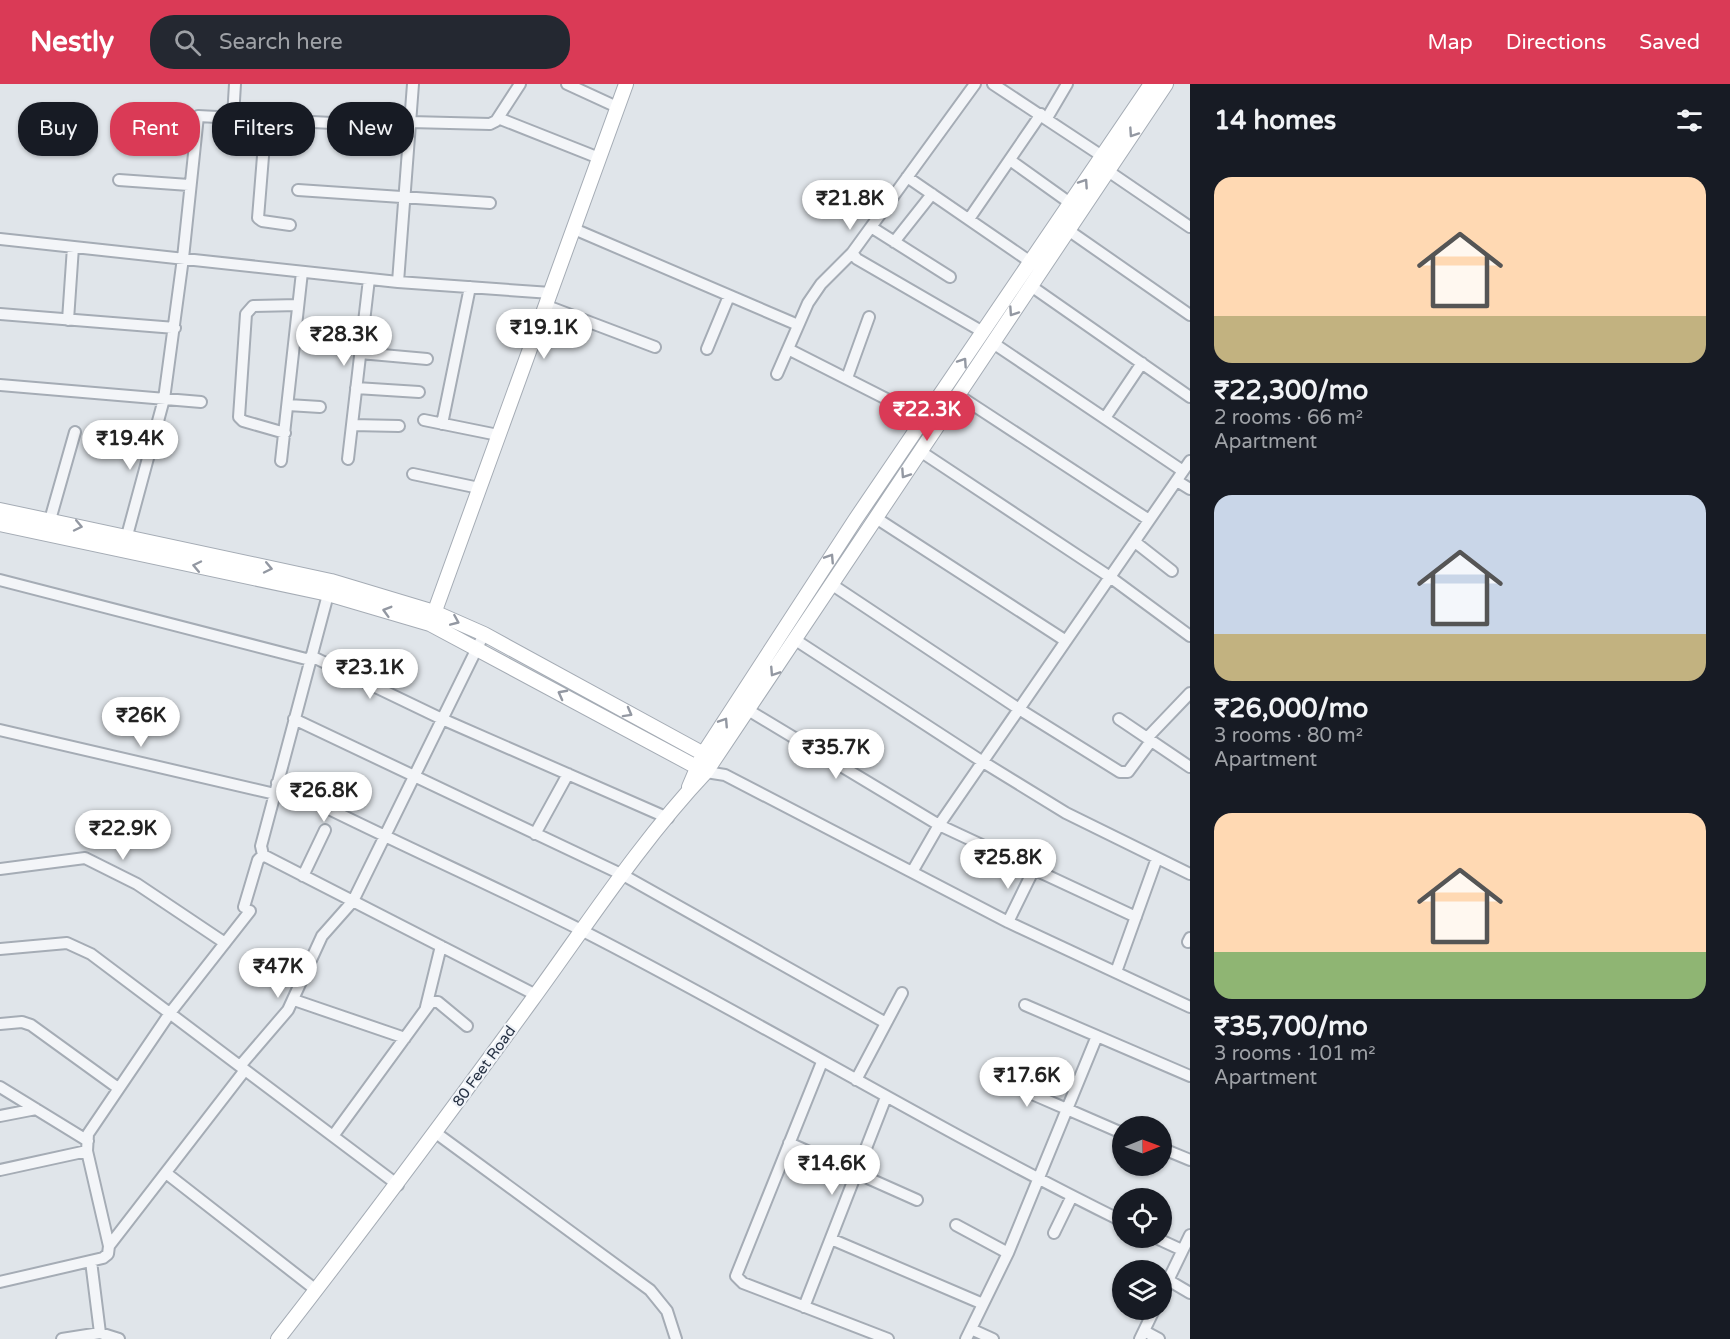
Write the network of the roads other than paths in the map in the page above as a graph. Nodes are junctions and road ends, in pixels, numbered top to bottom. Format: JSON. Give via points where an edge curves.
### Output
{"nodes":[{"id":1,"x":236,"y":84,"type":"edge"},
{"id":2,"x":413,"y":84,"type":"edge"},
{"id":3,"x":520,"y":84,"type":"edge"},
{"id":4,"x":567,"y":84,"type":"edge"},
{"id":5,"x":626,"y":84,"type":"edge"},
{"id":6,"x":975,"y":84,"type":"edge"},
{"id":7,"x":993,"y":84,"type":"edge"},
{"id":8,"x":1067,"y":84,"type":"edge"},
{"id":9,"x":1151,"y":84,"type":"edge"},
{"id":10,"x":1166,"y":84,"type":"edge"},
{"id":11,"x":234,"y":102,"type":"edge"},
{"id":12,"x":412,"y":102,"type":"edge"},
{"id":13,"x":617,"y":107,"type":"junction"},
{"id":14,"x":212,"y":116,"type":"edge"},
{"id":15,"x":1044,"y":116,"type":"junction"},
{"id":16,"x":498,"y":118,"type":"junction"},
{"id":17,"x":414,"y":125,"type":"edge"},
{"id":18,"x":263,"y":156,"type":"edge"},
{"id":19,"x":408,"y":156,"type":"edge"},
{"id":20,"x":599,"y":158,"type":"junction"},
{"id":21,"x":1010,"y":160,"type":"junction"},
{"id":22,"x":1108,"y":163,"type":"junction"},
{"id":23,"x":907,"y":177,"type":"junction"},
{"id":24,"x":119,"y":180,"type":"dead end"},
{"id":25,"x":189,"y":185,"type":"junction"},
{"id":26,"x":298,"y":190,"type":"dead end"},
{"id":27,"x":932,"y":194,"type":"junction"},
{"id":28,"x":405,"y":199,"type":"junction"},
{"id":29,"x":490,"y":203,"type":"dead end"},
{"id":30,"x":1070,"y":203,"type":"junction"},
{"id":31,"x":969,"y":219,"type":"junction"},
{"id":32,"x":290,"y":225,"type":"dead end"},
{"id":33,"x":871,"y":227,"type":"junction"},
{"id":34,"x":1190,"y":227,"type":"edge"},
{"id":35,"x":574,"y":229,"type":"junction"},
{"id":36,"x":1068,"y":230,"type":"junction"},
{"id":37,"x":0,"y":239,"type":"edge"},
{"id":38,"x":894,"y":242,"type":"junction"},
{"id":39,"x":73,"y":247,"type":"junction"},
{"id":40,"x":852,"y":253,"type":"junction"},
{"id":41,"x":183,"y":258,"type":"junction"},
{"id":42,"x":1036,"y":266,"type":"junction"},
{"id":43,"x":302,"y":272,"type":"junction"},
{"id":44,"x":950,"y":277,"type":"dead end"},
{"id":45,"x":369,"y":279,"type":"junction"},
{"id":46,"x":398,"y":282,"type":"junction"},
{"id":47,"x":1031,"y":286,"type":"junction"},
{"id":48,"x":470,"y":287,"type":"junction"},
{"id":49,"x":729,"y":296,"type":"junction"},
{"id":50,"x":549,"y":299,"type":"junction"},
{"id":51,"x":298,"y":305,"type":"junction"},
{"id":52,"x":0,"y":314,"type":"edge"},
{"id":53,"x":1190,"y":315,"type":"edge"},
{"id":54,"x":869,"y":317,"type":"dead end"},
{"id":55,"x":68,"y":320,"type":"junction"},
{"id":56,"x":798,"y":325,"type":"junction"},
{"id":57,"x":174,"y":328,"type":"junction"},
{"id":58,"x":983,"y":332,"type":"junction"},
{"id":59,"x":993,"y":343,"type":"junction"},
{"id":60,"x":655,"y":347,"type":"dead end"},
{"id":61,"x":707,"y":349,"type":"dead end"},
{"id":62,"x":788,"y":349,"type":"junction"},
{"id":63,"x":360,"y":353,"type":"junction"},
{"id":64,"x":427,"y":359,"type":"dead end"},
{"id":65,"x":1142,"y":363,"type":"junction"},
{"id":66,"x":777,"y":374,"type":"dead end"},
{"id":67,"x":847,"y":378,"type":"junction"},
{"id":68,"x":0,"y":385,"type":"edge"},
{"id":69,"x":356,"y":388,"type":"junction"},
{"id":70,"x":419,"y":392,"type":"dead end"},
{"id":71,"x":958,"y":395,"type":"junction"},
{"id":72,"x":1190,"y":398,"type":"edge"},
{"id":73,"x":164,"y":399,"type":"junction"},
{"id":74,"x":201,"y":402,"type":"dead end"},
{"id":75,"x":288,"y":405,"type":"junction"},
{"id":76,"x":320,"y":407,"type":"dead end"},
{"id":77,"x":924,"y":418,"type":"junction"},
{"id":78,"x":1105,"y":418,"type":"junction"},
{"id":79,"x":424,"y":420,"type":"dead end"},
{"id":80,"x":442,"y":424,"type":"junction"},
{"id":81,"x":352,"y":425,"type":"junction"},
{"id":82,"x":399,"y":426,"type":"dead end"},
{"id":83,"x":75,"y":432,"type":"dead end"},
{"id":84,"x":285,"y":433,"type":"junction"},
{"id":85,"x":498,"y":435,"type":"junction"},
{"id":86,"x":920,"y":451,"type":"junction"},
{"id":87,"x":348,"y":459,"type":"dead end"},
{"id":88,"x":281,"y":461,"type":"dead end"},
{"id":89,"x":1190,"y":461,"type":"edge"},
{"id":90,"x":413,"y":474,"type":"dead end"},
{"id":91,"x":1180,"y":476,"type":"junction"},
{"id":92,"x":479,"y":488,"type":"junction"},
{"id":93,"x":1190,"y":489,"type":"edge"},
{"id":94,"x":0,"y":510,"type":"edge"},
{"id":95,"x":876,"y":518,"type":"junction"},
{"id":96,"x":1149,"y":520,"type":"junction"},
{"id":97,"x":0,"y":524,"type":"edge"},
{"id":98,"x":48,"y":527,"type":"junction"},
{"id":99,"x":1134,"y":542,"type":"junction"},
{"id":100,"x":125,"y":544,"type":"junction"},
{"id":101,"x":1172,"y":571,"type":"dead end"},
{"id":102,"x":1110,"y":577,"type":"junction"},
{"id":103,"x":0,"y":580,"type":"edge"},
{"id":104,"x":831,"y":584,"type":"junction"},
{"id":105,"x":330,"y":587,"type":"junction"},
{"id":106,"x":432,"y":618,"type":"junction"},
{"id":107,"x":484,"y":634,"type":"junction"},
{"id":108,"x":1190,"y":636,"type":"edge"},
{"id":109,"x":794,"y":639,"type":"junction"},
{"id":110,"x":1066,"y":641,"type":"junction"},
{"id":111,"x":477,"y":648,"type":"junction"},
{"id":112,"x":311,"y":658,"type":"junction"},
{"id":113,"x":1189,"y":696,"type":"edge"},
{"id":114,"x":1019,"y":709,"type":"junction"},
{"id":115,"x":748,"y":711,"type":"junction"},
{"id":116,"x":294,"y":719,"type":"junction"},
{"id":117,"x":442,"y":719,"type":"junction"},
{"id":118,"x":1119,"y":719,"type":"dead end"},
{"id":119,"x":0,"y":729,"type":"edge"},
{"id":120,"x":1149,"y":739,"type":"junction"},
{"id":121,"x":982,"y":762,"type":"junction"},
{"id":122,"x":705,"y":763,"type":"junction"},
{"id":123,"x":1190,"y":767,"type":"edge"},
{"id":124,"x":568,"y":774,"type":"junction"},
{"id":125,"x":414,"y":777,"type":"junction"},
{"id":126,"x":276,"y":789,"type":"junction"},
{"id":127,"x":668,"y":818,"type":"junction"},
{"id":128,"x":939,"y":825,"type":"junction"},
{"id":129,"x":325,"y":830,"type":"dead end"},
{"id":130,"x":535,"y":834,"type":"junction"},
{"id":131,"x":384,"y":838,"type":"junction"},
{"id":132,"x":263,"y":855,"type":"junction"},
{"id":133,"x":1157,"y":858,"type":"junction"},
{"id":134,"x":0,"y":869,"type":"edge"},
{"id":135,"x":1034,"y":869,"type":"junction"},
{"id":136,"x":912,"y":872,"type":"junction"},
{"id":137,"x":1190,"y":874,"type":"edge"},
{"id":138,"x":623,"y":875,"type":"junction"},
{"id":139,"x":303,"y":876,"type":"junction"},
{"id":140,"x":353,"y":901,"type":"junction"},
{"id":141,"x":1136,"y":917,"type":"junction"},
{"id":142,"x":1008,"y":922,"type":"junction"},
{"id":143,"x":582,"y":931,"type":"junction"},
{"id":144,"x":225,"y":943,"type":"junction"},
{"id":145,"x":441,"y":946,"type":"junction"},
{"id":146,"x":0,"y":949,"type":"edge"},
{"id":147,"x":1116,"y":972,"type":"junction"},
{"id":148,"x":902,"y":993,"type":"dead end"},
{"id":149,"x":536,"y":995,"type":"junction"},
{"id":150,"x":294,"y":1000,"type":"junction"},
{"id":151,"x":1025,"y":1005,"type":"dead end"},
{"id":152,"x":1190,"y":1007,"type":"edge"},
{"id":153,"x":425,"y":1010,"type":"junction"},
{"id":154,"x":170,"y":1013,"type":"junction"},
{"id":155,"x":886,"y":1023,"type":"junction"},
{"id":156,"x":0,"y":1024,"type":"edge"},
{"id":157,"x":467,"y":1026,"type":"dead end"},
{"id":158,"x":1097,"y":1036,"type":"junction"},
{"id":159,"x":405,"y":1038,"type":"junction"},
{"id":160,"x":822,"y":1062,"type":"junction"},
{"id":161,"x":243,"y":1068,"type":"junction"},
{"id":162,"x":1190,"y":1076,"type":"edge"},
{"id":163,"x":856,"y":1080,"type":"junction"},
{"id":164,"x":999,"y":1080,"type":"dead end"},
{"id":165,"x":0,"y":1087,"type":"edge"},
{"id":166,"x":118,"y":1088,"type":"junction"},
{"id":167,"x":886,"y":1096,"type":"junction"},
{"id":168,"x":36,"y":1109,"type":"junction"},
{"id":169,"x":1066,"y":1110,"type":"junction"},
{"id":170,"x":0,"y":1116,"type":"edge"},
{"id":171,"x":1112,"y":1129,"type":"edge"},
{"id":172,"x":436,"y":1133,"type":"junction"},
{"id":173,"x":333,"y":1136,"type":"junction"},
{"id":174,"x":789,"y":1143,"type":"junction"},
{"id":175,"x":88,"y":1146,"type":"junction"},
{"id":176,"x":1172,"y":1153,"type":"edge"},
{"id":177,"x":1190,"y":1160,"type":"edge"},
{"id":178,"x":0,"y":1170,"type":"edge"},
{"id":179,"x":166,"y":1173,"type":"junction"},
{"id":180,"x":856,"y":1173,"type":"junction"},
{"id":181,"x":1039,"y":1180,"type":"junction"},
{"id":182,"x":398,"y":1185,"type":"junction"},
{"id":183,"x":1072,"y":1196,"type":"junction"},
{"id":184,"x":918,"y":1200,"type":"dead end"},
{"id":185,"x":1112,"y":1216,"type":"edge"},
{"id":186,"x":956,"y":1225,"type":"dead end"},
{"id":187,"x":1054,"y":1233,"type":"dead end"},
{"id":188,"x":831,"y":1239,"type":"junction"},
{"id":189,"x":1172,"y":1240,"type":"edge"},
{"id":190,"x":1187,"y":1242,"type":"edge"},
{"id":191,"x":109,"y":1246,"type":"junction"},
{"id":192,"x":1008,"y":1253,"type":"junction"},
{"id":193,"x":91,"y":1261,"type":"junction"},
{"id":194,"x":1172,"y":1272,"type":"edge"},
{"id":195,"x":0,"y":1282,"type":"edge"},
{"id":196,"x":1172,"y":1282,"type":"edge"},
{"id":197,"x":316,"y":1290,"type":"junction"},
{"id":198,"x":1190,"y":1293,"type":"edge"},
{"id":199,"x":983,"y":1304,"type":"junction"},
{"id":200,"x":804,"y":1307,"type":"junction"},
{"id":201,"x":1149,"y":1320,"type":"edge"},
{"id":202,"x":100,"y":1333,"type":"junction"},
{"id":203,"x":968,"y":1334,"type":"edge"},
{"id":204,"x":1142,"y":1335,"type":"edge"},
{"id":205,"x":89,"y":1336,"type":"edge"},
{"id":206,"x":62,"y":1339,"type":"edge"},
{"id":207,"x":119,"y":1339,"type":"edge"},
{"id":208,"x":278,"y":1339,"type":"edge"},
{"id":209,"x":676,"y":1339,"type":"edge"},
{"id":210,"x":888,"y":1339,"type":"edge"},
{"id":211,"x":993,"y":1339,"type":"edge"},
{"id":212,"x":1159,"y":1339,"type":"edge"}],
"edges":[{"from":1,"to":11,"type":"street"},
{"from":2,"to":12,"type":"street"},
{"from":3,"to":16,"type":"street"},
{"from":4,"to":13,"type":"street"},
{"from":5,"to":13,"type":"main road"},
{"from":6,"to":23,"type":"street"},
{"from":7,"to":15,"type":"street"},
{"from":8,"to":15,"type":"street"},
{"from":9,"to":22,"type":"main road"},
{"from":10,"to":22,"type":"main road","one_way":true},
{"from":13,"to":20,"type":"main road"},
{"from":14,"to":25,"type":"street","via":[[198,116]]},
{"from":15,"to":21,"type":"street"},
{"from":15,"to":22,"type":"street"},
{"from":16,"to":17,"type":"street","via":[[483,125]]},
{"from":16,"to":20,"type":"street"},
{"from":18,"to":32,"type":"street","via":[[258,218]]},
{"from":19,"to":28,"type":"street"},
{"from":20,"to":35,"type":"main road"},
{"from":21,"to":30,"type":"street"},
{"from":21,"to":31,"type":"street"},
{"from":30,"to":22,"type":"main road","one_way":true},
{"from":22,"to":34,"type":"street"},
{"from":22,"to":36,"type":"main road"},
{"from":23,"to":27,"type":"street"},
{"from":23,"to":33,"type":"street"},
{"from":24,"to":25,"type":"street"},
{"from":25,"to":41,"type":"street"},
{"from":26,"to":28,"type":"street"},
{"from":27,"to":31,"type":"street"},
{"from":27,"to":38,"type":"street"},
{"from":28,"to":29,"type":"street"},
{"from":28,"to":46,"type":"street"},
{"from":30,"to":42,"type":"main road"},
{"from":31,"to":42,"type":"street"},
{"from":33,"to":38,"type":"street"},
{"from":33,"to":40,"type":"street"},
{"from":35,"to":49,"type":"street"},
{"from":35,"to":50,"type":"main road"},
{"from":36,"to":42,"type":"main road"},
{"from":36,"to":53,"type":"street"},
{"from":37,"to":39,"type":"street"},
{"from":38,"to":44,"type":"street"},
{"from":39,"to":41,"type":"street"},
{"from":39,"to":55,"type":"street"},
{"from":40,"to":56,"type":"street","via":[[820,284]]},
{"from":40,"to":58,"type":"street"},
{"from":41,"to":43,"type":"street"},
{"from":41,"to":57,"type":"street"},
{"from":42,"to":47,"type":"main road"},
{"from":42,"to":58,"type":"main road"},
{"from":43,"to":45,"type":"street"},
{"from":43,"to":51,"type":"street"},
{"from":45,"to":46,"type":"street"},
{"from":45,"to":63,"type":"street"},
{"from":46,"to":48,"type":"street"},
{"from":47,"to":59,"type":"main road","one_way":true},
{"from":47,"to":65,"type":"street"},
{"from":48,"to":50,"type":"street"},
{"from":48,"to":80,"type":"street"},
{"from":49,"to":56,"type":"street"},
{"from":49,"to":61,"type":"street"},
{"from":50,"to":60,"type":"street"},
{"from":50,"to":85,"type":"main road"},
{"from":51,"to":75,"type":"street"},
{"from":51,"to":84,"type":"street","via":[[253,306],[246,314],[238,417]]},
{"from":52,"to":55,"type":"street"},
{"from":54,"to":67,"type":"street"},
{"from":55,"to":57,"type":"street"},
{"from":56,"to":62,"type":"street"},
{"from":57,"to":73,"type":"street"},
{"from":77,"to":58,"type":"main road","one_way":true},
{"from":59,"to":71,"type":"main road"},
{"from":59,"to":78,"type":"street"},
{"from":62,"to":66,"type":"street"},
{"from":62,"to":67,"type":"street"},
{"from":63,"to":64,"type":"street"},
{"from":63,"to":69,"type":"street"},
{"from":65,"to":72,"type":"street"},
{"from":65,"to":78,"type":"street"},
{"from":67,"to":77,"type":"street"},
{"from":68,"to":73,"type":"street"},
{"from":69,"to":70,"type":"street"},
{"from":69,"to":81,"type":"street"},
{"from":71,"to":86,"type":"main road"},
{"from":71,"to":96,"type":"street"},
{"from":73,"to":74,"type":"street"},
{"from":73,"to":100,"type":"street"},
{"from":75,"to":76,"type":"street"},
{"from":75,"to":84,"type":"street"},
{"from":122,"to":77,"type":"main road","one_way":true},
{"from":78,"to":91,"type":"street"},
{"from":79,"to":80,"type":"street"},
{"from":80,"to":85,"type":"street"},
{"from":81,"to":82,"type":"street"},
{"from":81,"to":87,"type":"street"},
{"from":83,"to":98,"type":"street"},
{"from":84,"to":88,"type":"street"},
{"from":85,"to":92,"type":"main road"},
{"from":86,"to":95,"type":"main road","one_way":true},
{"from":86,"to":102,"type":"street"},
{"from":89,"to":91,"type":"street"},
{"from":90,"to":92,"type":"street"},
{"from":91,"to":93,"type":"street"},
{"from":91,"to":96,"type":"street"},
{"from":92,"to":106,"type":"main road"},
{"from":94,"to":98,"type":"main road"},
{"from":95,"to":104,"type":"main road"},
{"from":95,"to":110,"type":"street"},
{"from":96,"to":99,"type":"street"},
{"from":97,"to":98,"type":"main road"},
{"from":98,"to":100,"type":"main road"},
{"from":99,"to":101,"type":"street"},
{"from":99,"to":102,"type":"street"},
{"from":100,"to":105,"type":"main road"},
{"from":102,"to":108,"type":"street"},
{"from":102,"to":110,"type":"street"},
{"from":103,"to":112,"type":"street"},
{"from":104,"to":109,"type":"main road"},
{"from":104,"to":114,"type":"street"},
{"from":105,"to":106,"type":"main road"},
{"from":105,"to":112,"type":"street"},
{"from":106,"to":107,"type":"main road","one_way":true},
{"from":106,"to":111,"type":"main road"},
{"from":107,"to":111,"type":"street"},
{"from":107,"to":122,"type":"main road","one_way":true},
{"from":109,"to":115,"type":"main road","one_way":true},
{"from":109,"to":121,"type":"street"},
{"from":110,"to":114,"type":"street"},
{"from":111,"to":117,"type":"street"},
{"from":122,"to":111,"type":"main road","one_way":true},
{"from":112,"to":116,"type":"street"},
{"from":112,"to":117,"type":"street"},
{"from":113,"to":120,"type":"street"},
{"from":114,"to":120,"type":"street","via":[[1124,773]]},
{"from":114,"to":121,"type":"street"},
{"from":115,"to":122,"type":"main road"},
{"from":115,"to":128,"type":"street"},
{"from":116,"to":125,"type":"street"},
{"from":116,"to":126,"type":"street"},
{"from":117,"to":124,"type":"street"},
{"from":117,"to":125,"type":"street"},
{"from":118,"to":120,"type":"street"},
{"from":119,"to":126,"type":"street"},
{"from":120,"to":123,"type":"street"},
{"from":121,"to":128,"type":"street"},
{"from":121,"to":133,"type":"street","via":[[1066,813]]},
{"from":122,"to":127,"type":"main road","name":"80 Feet Road"},
{"from":122,"to":136,"type":"street"},
{"from":124,"to":127,"type":"street"},
{"from":124,"to":130,"type":"street"},
{"from":125,"to":130,"type":"street"},
{"from":125,"to":131,"type":"street"},
{"from":126,"to":131,"type":"street"},
{"from":126,"to":132,"type":"street","via":[[261,846]]},
{"from":127,"to":138,"type":"main road","name":"80 Feet Road"},
{"from":128,"to":135,"type":"street"},
{"from":128,"to":136,"type":"street"},
{"from":129,"to":139,"type":"street"},
{"from":130,"to":138,"type":"street"},
{"from":131,"to":140,"type":"street"},
{"from":131,"to":143,"type":"street"},
{"from":132,"to":139,"type":"street"},
{"from":132,"to":144,"type":"street","via":[[258,860],[247,909]]},
{"from":133,"to":137,"type":"street"},
{"from":133,"to":141,"type":"street"},
{"from":134,"to":144,"type":"street","via":[[85,858],[137,884]]},
{"from":135,"to":141,"type":"street"},
{"from":135,"to":142,"type":"street"},
{"from":136,"to":142,"type":"street"},
{"from":138,"to":143,"type":"main road","name":"80 Feet Road"},
{"from":138,"to":155,"type":"street"},
{"from":139,"to":140,"type":"street"},
{"from":140,"to":145,"type":"street"},
{"from":140,"to":150,"type":"street","via":[[322,936]]},
{"from":141,"to":147,"type":"street"},
{"from":142,"to":147,"type":"street"},
{"from":143,"to":149,"type":"main road","name":"80 Feet Road"},
{"from":143,"to":160,"type":"street"},
{"from":144,"to":154,"type":"street"},
{"from":145,"to":149,"type":"street"},
{"from":145,"to":153,"type":"street"},
{"from":146,"to":154,"type":"street","via":[[67,943],[90,954]]},
{"from":147,"to":152,"type":"street"},
{"from":148,"to":155,"type":"street"},
{"from":149,"to":172,"type":"main road","name":"80 Feet Road"},
{"from":150,"to":159,"type":"street"},
{"from":150,"to":161,"type":"street"},
{"from":151,"to":158,"type":"street"},
{"from":153,"to":157,"type":"street","via":[[431,1002],[438,1002]]},
{"from":153,"to":159,"type":"street"},
{"from":154,"to":161,"type":"street"},
{"from":154,"to":166,"type":"street"},
{"from":155,"to":163,"type":"street"},
{"from":156,"to":166,"type":"street","via":[[31,1025]]},
{"from":158,"to":162,"type":"street"},
{"from":158,"to":169,"type":"street"},
{"from":159,"to":173,"type":"street"},
{"from":160,"to":163,"type":"street"},
{"from":160,"to":174,"type":"street"},
{"from":161,"to":173,"type":"street"},
{"from":161,"to":179,"type":"street"},
{"from":163,"to":167,"type":"street"},
{"from":164,"to":169,"type":"street"},
{"from":165,"to":168,"type":"street"},
{"from":166,"to":175,"type":"street","via":[[92,1124]]},
{"from":167,"to":180,"type":"street"},
{"from":167,"to":181,"type":"street"},
{"from":168,"to":170,"type":"street"},
{"from":168,"to":175,"type":"street"},
{"from":169,"to":171,"type":"street"},
{"from":169,"to":181,"type":"street"},
{"from":172,"to":182,"type":"main road","name":"80 Feet Road"},
{"from":172,"to":209,"type":"street","via":[[651,1290],[667,1311]]},
{"from":173,"to":182,"type":"street"},
{"from":174,"to":180,"type":"street"},
{"from":174,"to":200,"type":"street","via":[[736,1276],[743,1283]]},
{"from":175,"to":178,"type":"street"},
{"from":175,"to":191,"type":"street"},
{"from":176,"to":177,"type":"street"},
{"from":179,"to":191,"type":"street"},
{"from":179,"to":197,"type":"street"},
{"from":180,"to":184,"type":"street"},
{"from":180,"to":188,"type":"street"},
{"from":181,"to":183,"type":"street"},
{"from":181,"to":192,"type":"street"},
{"from":182,"to":197,"type":"main road","name":"80 Feet Road"},
{"from":183,"to":185,"type":"street"},
{"from":183,"to":187,"type":"street"},
{"from":186,"to":192,"type":"street"},
{"from":188,"to":199,"type":"street"},
{"from":188,"to":200,"type":"street"},
{"from":189,"to":190,"type":"street"},
{"from":190,"to":194,"type":"street"},
{"from":191,"to":193,"type":"street","via":[[108,1254]]},
{"from":192,"to":199,"type":"street"},
{"from":193,"to":195,"type":"street"},
{"from":193,"to":202,"type":"street"},
{"from":196,"to":198,"type":"street"},
{"from":197,"to":208,"type":"main road","name":"80 Feet Road"},
{"from":199,"to":203,"type":"street"},
{"from":200,"to":210,"type":"street"},
{"from":201,"to":204,"type":"street"},
{"from":202,"to":205,"type":"street"},
{"from":202,"to":207,"type":"street"},
{"from":203,"to":211,"type":"street"},
{"from":204,"to":212,"type":"street"},
{"from":205,"to":206,"type":"street"}]}
